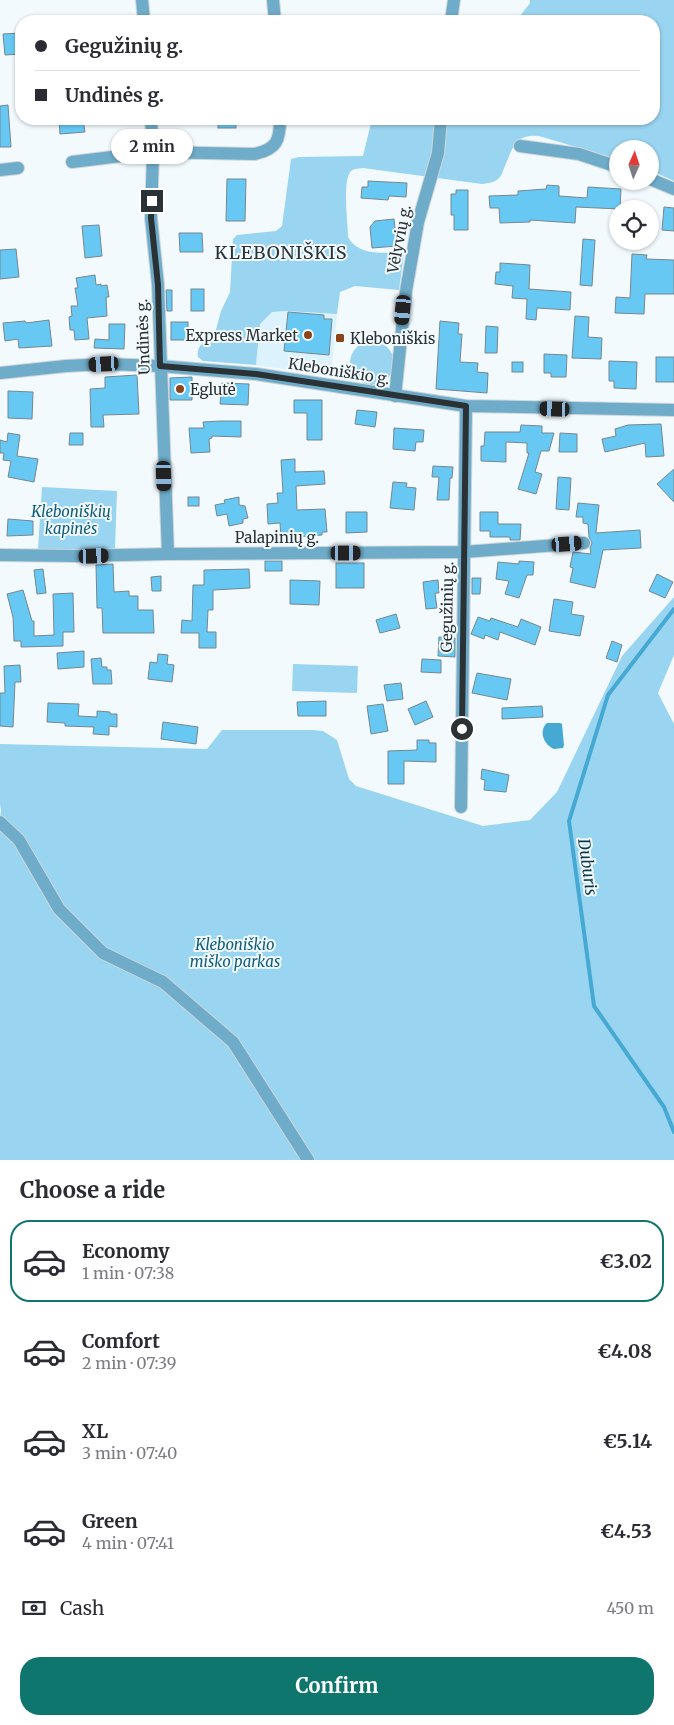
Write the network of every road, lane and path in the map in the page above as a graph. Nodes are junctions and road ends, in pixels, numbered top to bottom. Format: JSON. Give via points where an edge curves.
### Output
{"nodes":[{"id":1,"x":142,"y":0,"type":"edge"},
{"id":2,"x":273,"y":0,"type":"edge"},
{"id":3,"x":454,"y":0,"type":"edge"},
{"id":4,"x":143,"y":15,"type":"edge"},
{"id":5,"x":274,"y":15,"type":"edge"},
{"id":6,"x":453,"y":15,"type":"edge"},
{"id":7,"x":151,"y":125,"type":"edge"},
{"id":8,"x":280,"y":125,"type":"edge"},
{"id":9,"x":440,"y":125,"type":"edge"},
{"id":10,"x":520,"y":146,"type":"dead end"},
{"id":11,"x":153,"y":152,"type":"junction"},
{"id":12,"x":72,"y":162,"type":"dead end"},
{"id":13,"x":609,"y":164,"type":"edge"},
{"id":14,"x":18,"y":168,"type":"dead end"},
{"id":15,"x":0,"y":170,"type":"edge"},
{"id":16,"x":659,"y":183,"type":"edge"},
{"id":17,"x":674,"y":189,"type":"edge"},
{"id":18,"x":160,"y":366,"type":"junction"},
{"id":19,"x":0,"y":373,"type":"edge"},
{"id":20,"x":395,"y":396,"type":"junction"},
{"id":21,"x":466,"y":406,"type":"junction"},
{"id":22,"x":674,"y":410,"type":"edge"},
{"id":23,"x":584,"y":543,"type":"dead end"},
{"id":24,"x":464,"y":552,"type":"junction"},
{"id":25,"x":168,"y":554,"type":"junction"},
{"id":26,"x":0,"y":555,"type":"edge"},
{"id":27,"x":461,"y":808,"type":"dead end"},
{"id":28,"x":0,"y":822,"type":"edge"},
{"id":29,"x":308,"y":1160,"type":"edge"}],
"edges":[{"from":1,"to":4,"type":"street"},
{"from":2,"to":5,"type":"street"},
{"from":3,"to":6,"type":"street"},
{"from":7,"to":11,"type":"street","name":"Undinės g."},
{"from":8,"to":11,"type":"street","via":[[279,138],[274,145],[255,154]]},
{"from":9,"to":20,"type":"street","name":"Vėlyvių g.","via":[[438,153],[418,222],[406,291]]},
{"from":10,"to":13,"type":"street","via":[[579,154]]},
{"from":11,"to":12,"type":"street"},
{"from":11,"to":18,"type":"street","name":"Undinės g.","via":[[151,218],[158,285]]},
{"from":14,"to":15,"type":"street"},
{"from":16,"to":17,"type":"street"},
{"from":18,"to":19,"type":"street","name":"Kleboniškio g.","via":[[95,364]]},
{"from":18,"to":20,"type":"street","name":"Kleboniškio g.","via":[[256,374]]},
{"from":18,"to":25,"type":"street","name":"Undinės g."},
{"from":20,"to":21,"type":"street","name":"Kleboniškio g."},
{"from":21,"to":22,"type":"street","name":"Kleboniškio g."},
{"from":21,"to":24,"type":"street","name":"Gegužinių g."},
{"from":23,"to":24,"type":"street","name":"Palapinių g."},
{"from":24,"to":25,"type":"street","name":"Palapinių g."},
{"from":24,"to":27,"type":"street","name":"Gegužinių g."},
{"from":25,"to":26,"type":"street","name":"Palapinių g."},
{"from":28,"to":29,"type":"street","via":[[19,840],[59,909],[103,953],[163,982],[233,1042]]}]}
